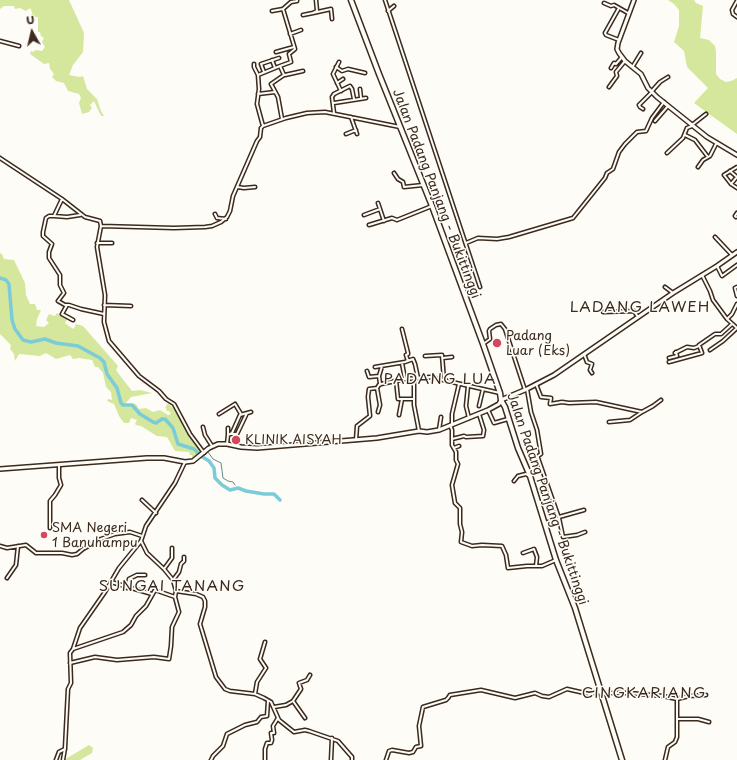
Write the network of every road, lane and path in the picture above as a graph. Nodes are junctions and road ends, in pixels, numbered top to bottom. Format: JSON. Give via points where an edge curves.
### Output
{"nodes":[{"id":1,"x":297,"y":0,"type":"edge"},
{"id":2,"x":316,"y":0,"type":"edge"},
{"id":3,"x":351,"y":0,"type":"edge"},
{"id":4,"x":385,"y":0,"type":"edge"},
{"id":5,"x":634,"y":0,"type":"edge"},
{"id":6,"x":737,"y":1,"type":"edge"},
{"id":7,"x":604,"y":3,"type":"dead end"},
{"id":8,"x":394,"y":6,"type":"dead end"},
{"id":9,"x":619,"y":8,"type":"junction"},
{"id":10,"x":283,"y":9,"type":"junction"},
{"id":11,"x":272,"y":10,"type":"dead end"},
{"id":12,"x":388,"y":11,"type":"junction"},
{"id":13,"x":313,"y":13,"type":"junction"},
{"id":14,"x":628,"y":13,"type":"junction"},
{"id":15,"x":303,"y":15,"type":"dead end"},
{"id":16,"x":737,"y":18,"type":"edge"},
{"id":17,"x":332,"y":19,"type":"dead end"},
{"id":18,"x":301,"y":30,"type":"dead end"},
{"id":19,"x":290,"y":34,"type":"junction"},
{"id":20,"x":0,"y":41,"type":"edge"},
{"id":21,"x":619,"y":41,"type":"junction"},
{"id":22,"x":19,"y":46,"type":"dead end"},
{"id":23,"x":294,"y":47,"type":"junction"},
{"id":24,"x":276,"y":52,"type":"dead end"},
{"id":25,"x":641,"y":53,"type":"dead end"},
{"id":26,"x":622,"y":57,"type":"junction"},
{"id":27,"x":278,"y":58,"type":"dead end"},
{"id":28,"x":272,"y":60,"type":"junction"},
{"id":29,"x":625,"y":61,"type":"junction"},
{"id":30,"x":339,"y":62,"type":"dead end"},
{"id":31,"x":254,"y":64,"type":"dead end"},
{"id":32,"x":280,"y":66,"type":"junction"},
{"id":33,"x":633,"y":66,"type":"junction"},
{"id":34,"x":336,"y":67,"type":"junction"},
{"id":35,"x":275,"y":68,"type":"junction"},
{"id":36,"x":611,"y":68,"type":"dead end"},
{"id":37,"x":303,"y":71,"type":"dead end"},
{"id":38,"x":264,"y":72,"type":"junction"},
{"id":39,"x":365,"y":73,"type":"dead end"},
{"id":40,"x":258,"y":75,"type":"junction"},
{"id":41,"x":284,"y":75,"type":"junction"},
{"id":42,"x":668,"y":77,"type":"dead end"},
{"id":43,"x":343,"y":79,"type":"dead end"},
{"id":44,"x":337,"y":83,"type":"junction"},
{"id":45,"x":608,"y":87,"type":"dead end"},
{"id":46,"x":360,"y":89,"type":"dead end"},
{"id":47,"x":341,"y":91,"type":"junction"},
{"id":48,"x":275,"y":92,"type":"junction"},
{"id":49,"x":653,"y":92,"type":"junction"},
{"id":50,"x":258,"y":94,"type":"junction"},
{"id":51,"x":361,"y":98,"type":"junction"},
{"id":52,"x":366,"y":98,"type":"dead end"},
{"id":53,"x":354,"y":99,"type":"junction"},
{"id":54,"x":664,"y":102,"type":"junction"},
{"id":55,"x":334,"y":103,"type":"junction"},
{"id":56,"x":668,"y":106,"type":"junction"},
{"id":57,"x":644,"y":109,"type":"dead end"},
{"id":58,"x":334,"y":113,"type":"junction"},
{"id":59,"x":706,"y":114,"type":"dead end"},
{"id":60,"x":351,"y":117,"type":"junction"},
{"id":61,"x":282,"y":119,"type":"junction"},
{"id":62,"x":655,"y":121,"type":"dead end"},
{"id":63,"x":692,"y":125,"type":"junction"},
{"id":64,"x":263,"y":126,"type":"junction"},
{"id":65,"x":400,"y":127,"type":"junction"},
{"id":66,"x":356,"y":130,"type":"junction"},
{"id":67,"x":346,"y":134,"type":"dead end"},
{"id":68,"x":357,"y":134,"type":"dead end"},
{"id":69,"x":685,"y":135,"type":"junction"},
{"id":70,"x":716,"y":144,"type":"junction"},
{"id":71,"x":667,"y":153,"type":"dead end"},
{"id":72,"x":737,"y":155,"type":"edge"},
{"id":73,"x":708,"y":157,"type":"junction"},
{"id":74,"x":0,"y":158,"type":"edge"},
{"id":75,"x":698,"y":167,"type":"dead end"},
{"id":76,"x":737,"y":167,"type":"edge"},
{"id":77,"x":730,"y":171,"type":"junction"},
{"id":78,"x":394,"y":173,"type":"dead end"},
{"id":79,"x":737,"y":177,"type":"edge"},
{"id":80,"x":731,"y":184,"type":"junction"},
{"id":81,"x":423,"y":185,"type":"junction"},
{"id":82,"x":237,"y":187,"type":"junction"},
{"id":83,"x":255,"y":187,"type":"dead end"},
{"id":84,"x":737,"y":188,"type":"edge"},
{"id":85,"x":62,"y":199,"type":"junction"},
{"id":86,"x":378,"y":203,"type":"dead end"},
{"id":87,"x":432,"y":206,"type":"junction"},
{"id":88,"x":380,"y":209,"type":"junction"},
{"id":89,"x":737,"y":213,"type":"edge"},
{"id":90,"x":81,"y":214,"type":"junction"},
{"id":91,"x":215,"y":214,"type":"dead end"},
{"id":92,"x":364,"y":215,"type":"dead end"},
{"id":93,"x":54,"y":216,"type":"junction"},
{"id":94,"x":736,"y":217,"type":"edge"},
{"id":95,"x":226,"y":219,"type":"junction"},
{"id":96,"x":384,"y":221,"type":"junction"},
{"id":97,"x":369,"y":225,"type":"dead end"},
{"id":98,"x":101,"y":226,"type":"junction"},
{"id":99,"x":715,"y":236,"type":"dead end"},
{"id":100,"x":97,"y":243,"type":"junction"},
{"id":101,"x":112,"y":243,"type":"dead end"},
{"id":102,"x":466,"y":243,"type":"junction"},
{"id":103,"x":737,"y":252,"type":"edge"},
{"id":104,"x":733,"y":255,"type":"junction"},
{"id":105,"x":737,"y":265,"type":"edge"},
{"id":106,"x":717,"y":266,"type":"junction"},
{"id":107,"x":702,"y":275,"type":"junction"},
{"id":108,"x":480,"y":287,"type":"dead end"},
{"id":109,"x":665,"y":287,"type":"dead end"},
{"id":110,"x":737,"y":287,"type":"edge"},
{"id":111,"x":673,"y":293,"type":"junction"},
{"id":112,"x":737,"y":296,"type":"edge"},
{"id":113,"x":67,"y":304,"type":"junction"},
{"id":114,"x":737,"y":304,"type":"edge"},
{"id":115,"x":104,"y":305,"type":"junction"},
{"id":116,"x":131,"y":306,"type":"dead end"},
{"id":117,"x":604,"y":312,"type":"dead end"},
{"id":118,"x":104,"y":314,"type":"junction"},
{"id":119,"x":638,"y":318,"type":"junction"},
{"id":120,"x":727,"y":319,"type":"junction"},
{"id":121,"x":73,"y":320,"type":"dead end"},
{"id":122,"x":732,"y":324,"type":"junction"},
{"id":123,"x":402,"y":329,"type":"dead end"},
{"id":124,"x":483,"y":344,"type":"junction"},
{"id":125,"x":699,"y":346,"type":"junction"},
{"id":126,"x":710,"y":350,"type":"dead end"},
{"id":127,"x":584,"y":354,"type":"junction"},
{"id":128,"x":425,"y":356,"type":"dead end"},
{"id":129,"x":407,"y":357,"type":"junction"},
{"id":130,"x":452,"y":357,"type":"dead end"},
{"id":131,"x":443,"y":358,"type":"junction"},
{"id":132,"x":670,"y":358,"type":"dead end"},
{"id":133,"x":669,"y":362,"type":"dead end"},
{"id":134,"x":402,"y":363,"type":"junction"},
{"id":135,"x":382,"y":366,"type":"junction"},
{"id":136,"x":375,"y":367,"type":"dead end"},
{"id":137,"x":367,"y":371,"type":"dead end"},
{"id":138,"x":592,"y":372,"type":"dead end"},
{"id":139,"x":379,"y":376,"type":"junction"},
{"id":140,"x":414,"y":378,"type":"junction"},
{"id":141,"x":418,"y":378,"type":"junction"},
{"id":142,"x":405,"y":379,"type":"junction"},
{"id":143,"x":396,"y":380,"type":"junction"},
{"id":144,"x":444,"y":380,"type":"junction"},
{"id":145,"x":380,"y":384,"type":"junction"},
{"id":146,"x":459,"y":384,"type":"junction"},
{"id":147,"x":536,"y":384,"type":"junction"},
{"id":148,"x":468,"y":386,"type":"junction"},
{"id":149,"x":377,"y":388,"type":"junction"},
{"id":150,"x":482,"y":389,"type":"junction"},
{"id":151,"x":526,"y":390,"type":"junction"},
{"id":152,"x":500,"y":393,"type":"junction"},
{"id":153,"x":402,"y":399,"type":"junction"},
{"id":154,"x":414,"y":399,"type":"junction"},
{"id":155,"x":501,"y":400,"type":"junction"},
{"id":156,"x":661,"y":400,"type":"dead end"},
{"id":157,"x":479,"y":406,"type":"dead end"},
{"id":158,"x":488,"y":410,"type":"junction"},
{"id":159,"x":251,"y":412,"type":"dead end"},
{"id":160,"x":378,"y":412,"type":"dead end"},
{"id":161,"x":642,"y":412,"type":"junction"},
{"id":162,"x":247,"y":413,"type":"junction"},
{"id":163,"x":219,"y":414,"type":"dead end"},
{"id":164,"x":241,"y":414,"type":"junction"},
{"id":165,"x":479,"y":414,"type":"junction"},
{"id":166,"x":399,"y":415,"type":"dead end"},
{"id":167,"x":441,"y":417,"type":"dead end"},
{"id":168,"x":468,"y":418,"type":"junction"},
{"id":169,"x":508,"y":419,"type":"junction"},
{"id":170,"x":609,"y":422,"type":"dead end"},
{"id":171,"x":451,"y":425,"type":"junction"},
{"id":172,"x":203,"y":427,"type":"dead end"},
{"id":173,"x":228,"y":428,"type":"dead end"},
{"id":174,"x":439,"y":430,"type":"junction"},
{"id":175,"x":419,"y":431,"type":"junction"},
{"id":176,"x":232,"y":434,"type":"junction"},
{"id":177,"x":228,"y":435,"type":"junction"},
{"id":178,"x":356,"y":440,"type":"junction"},
{"id":179,"x":452,"y":440,"type":"junction"},
{"id":180,"x":227,"y":444,"type":"junction"},
{"id":181,"x":212,"y":446,"type":"junction"},
{"id":182,"x":459,"y":446,"type":"dead end"},
{"id":183,"x":454,"y":448,"type":"junction"},
{"id":184,"x":204,"y":453,"type":"junction"},
{"id":185,"x":185,"y":462,"type":"junction"},
{"id":186,"x":59,"y":465,"type":"junction"},
{"id":187,"x":0,"y":469,"type":"edge"},
{"id":188,"x":530,"y":476,"type":"junction"},
{"id":189,"x":514,"y":481,"type":"dead end"},
{"id":190,"x":142,"y":500,"type":"dead end"},
{"id":191,"x":584,"y":510,"type":"dead end"},
{"id":192,"x":156,"y":513,"type":"junction"},
{"id":193,"x":559,"y":517,"type":"junction"},
{"id":194,"x":544,"y":523,"type":"junction"},
{"id":195,"x":50,"y":528,"type":"dead end"},
{"id":196,"x":585,"y":532,"type":"dead end"},
{"id":197,"x":142,"y":536,"type":"junction"},
{"id":198,"x":141,"y":541,"type":"junction"},
{"id":199,"x":0,"y":546,"type":"edge"},
{"id":200,"x":18,"y":546,"type":"junction"},
{"id":201,"x":172,"y":548,"type":"dead end"},
{"id":202,"x":523,"y":553,"type":"dead end"},
{"id":203,"x":184,"y":557,"type":"dead end"},
{"id":204,"x":556,"y":560,"type":"junction"},
{"id":205,"x":536,"y":566,"type":"junction"},
{"id":206,"x":164,"y":569,"type":"junction"},
{"id":207,"x":145,"y":575,"type":"dead end"},
{"id":208,"x":7,"y":578,"type":"dead end"},
{"id":209,"x":173,"y":580,"type":"junction"},
{"id":210,"x":111,"y":582,"type":"junction"},
{"id":211,"x":128,"y":588,"type":"junction"},
{"id":212,"x":176,"y":591,"type":"junction"},
{"id":213,"x":152,"y":594,"type":"junction"},
{"id":214,"x":174,"y":597,"type":"junction"},
{"id":215,"x":265,"y":642,"type":"dead end"},
{"id":216,"x":73,"y":650,"type":"junction"},
{"id":217,"x":70,"y":663,"type":"junction"},
{"id":218,"x":310,"y":675,"type":"dead end"},
{"id":219,"x":600,"y":693,"type":"junction"},
{"id":220,"x":255,"y":694,"type":"junction"},
{"id":221,"x":706,"y":695,"type":"dead end"},
{"id":222,"x":677,"y":699,"type":"junction"},
{"id":223,"x":268,"y":701,"type":"junction"},
{"id":224,"x":293,"y":701,"type":"junction"},
{"id":225,"x":274,"y":707,"type":"junction"},
{"id":226,"x":278,"y":718,"type":"junction"},
{"id":227,"x":305,"y":718,"type":"dead end"},
{"id":228,"x":676,"y":719,"type":"junction"},
{"id":229,"x":709,"y":722,"type":"dead end"},
{"id":230,"x":332,"y":738,"type":"junction"},
{"id":231,"x":65,"y":748,"type":"junction"},
{"id":232,"x":56,"y":760,"type":"edge"},
{"id":233,"x":63,"y":760,"type":"edge"},
{"id":234,"x":211,"y":760,"type":"edge"},
{"id":235,"x":265,"y":760,"type":"edge"},
{"id":236,"x":331,"y":760,"type":"edge"},
{"id":237,"x":352,"y":760,"type":"edge"},
{"id":238,"x":386,"y":760,"type":"edge"},
{"id":239,"x":622,"y":760,"type":"edge"},
{"id":240,"x":665,"y":760,"type":"edge"}],
"edges":[{"from":1,"to":10,"type":"street"},
{"from":2,"to":13,"type":"street","via":[[317,11]]},
{"from":3,"to":65,"type":"highway","name":"Jalan Padang Panjang - Bukittinggi"},
{"from":4,"to":12,"type":"street"},
{"from":5,"to":14,"type":"main road"},
{"from":6,"to":16,"type":"street","via":[[732,10]]},
{"from":7,"to":9,"type":"street"},
{"from":8,"to":12,"type":"street"},
{"from":9,"to":14,"type":"street"},
{"from":9,"to":21,"type":"street","via":[[605,33]]},
{"from":10,"to":11,"type":"street"},
{"from":10,"to":19,"type":"street"},
{"from":12,"to":102,"type":"street"},
{"from":13,"to":15,"type":"street"},
{"from":13,"to":17,"type":"street","via":[[331,9]]},
{"from":14,"to":21,"type":"main road"},
{"from":18,"to":19,"type":"street"},
{"from":19,"to":23,"type":"street"},
{"from":20,"to":22,"type":"street"},
{"from":21,"to":26,"type":"main road","via":[[618,50]]},
{"from":23,"to":24,"type":"street"},
{"from":23,"to":32,"type":"street","via":[[289,54],[291,62]]},
{"from":25,"to":33,"type":"street"},
{"from":26,"to":29,"type":"main road"},
{"from":26,"to":36,"type":"street"},
{"from":27,"to":28,"type":"street"},
{"from":28,"to":35,"type":"street"},
{"from":28,"to":38,"type":"street","via":[[261,64]]},
{"from":29,"to":33,"type":"main road"},
{"from":29,"to":45,"type":"street"},
{"from":30,"to":34,"type":"street"},
{"from":31,"to":40,"type":"street"},
{"from":32,"to":35,"type":"street"},
{"from":32,"to":41,"type":"street"},
{"from":33,"to":49,"type":"main road"},
{"from":34,"to":39,"type":"street","via":[[342,71],[348,69]]},
{"from":34,"to":44,"type":"street","via":[[332,74]]},
{"from":35,"to":38,"type":"street"},
{"from":37,"to":41,"type":"street"},
{"from":38,"to":40,"type":"street"},
{"from":40,"to":50,"type":"street"},
{"from":41,"to":48,"type":"street","via":[[270,84]]},
{"from":42,"to":49,"type":"street","via":[[660,82]]},
{"from":43,"to":44,"type":"street"},
{"from":44,"to":47,"type":"street"},
{"from":46,"to":51,"type":"street"},
{"from":47,"to":53,"type":"street","via":[[350,86]]},
{"from":47,"to":55,"type":"street","via":[[332,96]]},
{"from":48,"to":50,"type":"street"},
{"from":48,"to":61,"type":"street"},
{"from":49,"to":54,"type":"main road"},
{"from":49,"to":57,"type":"street","via":[[639,105]]},
{"from":50,"to":64,"type":"street","via":[[257,104]]},
{"from":51,"to":52,"type":"street"},
{"from":51,"to":53,"type":"street"},
{"from":53,"to":55,"type":"street"},
{"from":54,"to":56,"type":"main road"},
{"from":54,"to":102,"type":"street","via":[[646,131],[637,132],[621,148],[613,169],[607,173],[573,218],[509,237],[478,238]]},
{"from":55,"to":58,"type":"street"},
{"from":56,"to":62,"type":"street"},
{"from":56,"to":63,"type":"main road"},
{"from":58,"to":60,"type":"street"},
{"from":58,"to":61,"type":"street","via":[[315,112]]},
{"from":59,"to":63,"type":"street"},
{"from":60,"to":65,"type":"street"},
{"from":60,"to":66,"type":"street"},
{"from":61,"to":64,"type":"street"},
{"from":63,"to":69,"type":"street","via":[[687,128]]},
{"from":63,"to":70,"type":"main road"},
{"from":64,"to":82,"type":"street"},
{"from":65,"to":81,"type":"highway","name":"Jalan Padang Panjang - Bukittinggi"},
{"from":66,"to":67,"type":"street"},
{"from":66,"to":68,"type":"street"},
{"from":69,"to":71,"type":"street"},
{"from":69,"to":73,"type":"street","via":[[695,140]]},
{"from":70,"to":72,"type":"main road"},
{"from":70,"to":73,"type":"street"},
{"from":73,"to":75,"type":"street"},
{"from":74,"to":85,"type":"street"},
{"from":76,"to":77,"type":"street"},
{"from":77,"to":79,"type":"street"},
{"from":77,"to":80,"type":"street","via":[[724,175]]},
{"from":78,"to":81,"type":"street","via":[[403,182],[404,187]]},
{"from":79,"to":80,"type":"street"},
{"from":80,"to":84,"type":"street"},
{"from":81,"to":87,"type":"highway","name":"Jalan Padang Panjang - Bukittinggi"},
{"from":82,"to":83,"type":"street"},
{"from":82,"to":95,"type":"street"},
{"from":85,"to":90,"type":"street"},
{"from":85,"to":93,"type":"street"},
{"from":86,"to":88,"type":"street"},
{"from":87,"to":96,"type":"street","via":[[397,220],[392,218]]},
{"from":87,"to":124,"type":"highway","name":"Jalan Padang Panjang - Bukittinggi"},
{"from":88,"to":92,"type":"street"},
{"from":88,"to":96,"type":"street"},
{"from":89,"to":94,"type":"street"},
{"from":90,"to":93,"type":"street"},
{"from":90,"to":98,"type":"street","via":[[98,220]]},
{"from":91,"to":95,"type":"street","via":[[217,218]]},
{"from":93,"to":113,"type":"street","via":[[46,218],[43,236],[52,244],[49,258],[60,275],[60,285],[64,293],[58,301]]},
{"from":95,"to":98,"type":"street","via":[[205,227]]},
{"from":96,"to":97,"type":"street"},
{"from":98,"to":100,"type":"street"},
{"from":99,"to":104,"type":"street"},
{"from":100,"to":101,"type":"street"},
{"from":100,"to":115,"type":"street","via":[[105,295]]},
{"from":102,"to":108,"type":"street"},
{"from":103,"to":104,"type":"main road"},
{"from":104,"to":106,"type":"main road"},
{"from":105,"to":106,"type":"street","via":[[722,276]]},
{"from":106,"to":107,"type":"main road"},
{"from":107,"to":111,"type":"main road"},
{"from":107,"to":120,"type":"street","via":[[713,300]]},
{"from":109,"to":111,"type":"street"},
{"from":110,"to":112,"type":"street"},
{"from":111,"to":119,"type":"main road"},
{"from":113,"to":118,"type":"street"},
{"from":113,"to":121,"type":"street","via":[[62,314]]},
{"from":114,"to":120,"type":"street"},
{"from":115,"to":116,"type":"street"},
{"from":115,"to":118,"type":"street"},
{"from":117,"to":119,"type":"street","via":[[634,311]]},
{"from":118,"to":184,"type":"street","via":[[108,341],[139,376],[174,404],[190,434]]},
{"from":119,"to":127,"type":"main road"},
{"from":120,"to":122,"type":"street"},
{"from":122,"to":125,"type":"street","via":[[722,334],[715,334]]},
{"from":122,"to":126,"type":"street","via":[[737,328]]},
{"from":123,"to":129,"type":"street"},
{"from":124,"to":151,"type":"street","via":[[490,339],[490,329],[501,324]]},
{"from":124,"to":152,"type":"highway","name":"Jalan Padang Panjang - Bukittinggi"},
{"from":125,"to":132,"type":"street","via":[[687,347],[675,353],[678,356]]},
{"from":125,"to":133,"type":"street","via":[[702,353]]},
{"from":127,"to":138,"type":"street","via":[[587,362],[592,364]]},
{"from":127,"to":147,"type":"main road"},
{"from":128,"to":131,"type":"street","via":[[442,354]]},
{"from":129,"to":134,"type":"street"},
{"from":129,"to":141,"type":"street","via":[[414,360]]},
{"from":130,"to":131,"type":"street"},
{"from":131,"to":144,"type":"street"},
{"from":134,"to":135,"type":"street"},
{"from":134,"to":142,"type":"street"},
{"from":135,"to":136,"type":"street"},
{"from":135,"to":139,"type":"street"},
{"from":137,"to":139,"type":"street","via":[[369,378]]},
{"from":139,"to":145,"type":"street"},
{"from":140,"to":141,"type":"street"},
{"from":140,"to":142,"type":"street"},
{"from":140,"to":154,"type":"street"},
{"from":141,"to":144,"type":"street"},
{"from":142,"to":143,"type":"street"},
{"from":143,"to":145,"type":"street"},
{"from":143,"to":153,"type":"street","via":[[398,399]]},
{"from":144,"to":146,"type":"street"},
{"from":145,"to":149,"type":"street"},
{"from":146,"to":148,"type":"street"},
{"from":146,"to":171,"type":"street"},
{"from":147,"to":151,"type":"main road"},
{"from":147,"to":161,"type":"street","via":[[541,397],[551,398],[550,404],[596,402]]},
{"from":148,"to":150,"type":"street"},
{"from":148,"to":168,"type":"street"},
{"from":149,"to":160,"type":"street","via":[[380,405]]},
{"from":149,"to":178,"type":"street","via":[[369,389],[370,416],[357,426]]},
{"from":150,"to":152,"type":"street"},
{"from":150,"to":157,"type":"street"},
{"from":151,"to":155,"type":"main road"},
{"from":151,"to":193,"type":"street","via":[[542,454],[538,458]]},
{"from":152,"to":155,"type":"highway","name":"Jalan Padang Panjang - Bukittinggi"},
{"from":153,"to":154,"type":"street"},
{"from":153,"to":166,"type":"street"},
{"from":154,"to":175,"type":"street"},
{"from":155,"to":158,"type":"main road"},
{"from":155,"to":169,"type":"highway","name":"Jalan Padang Panjang - Bukittinggi"},
{"from":156,"to":161,"type":"street"},
{"from":158,"to":165,"type":"main road"},
{"from":158,"to":169,"type":"street","via":[[494,423]]},
{"from":159,"to":162,"type":"street"},
{"from":161,"to":170,"type":"street","via":[[630,420]]},
{"from":162,"to":164,"type":"street"},
{"from":162,"to":176,"type":"street","via":[[237,434]]},
{"from":163,"to":164,"type":"street","via":[[235,404]]},
{"from":164,"to":176,"type":"street"},
{"from":165,"to":168,"type":"main road"},
{"from":165,"to":179,"type":"street","via":[[484,430],[483,436],[464,436]]},
{"from":167,"to":174,"type":"street"},
{"from":168,"to":171,"type":"main road"},
{"from":169,"to":188,"type":"highway","name":"Jalan Padang Panjang - Bukittinggi"},
{"from":171,"to":174,"type":"main road"},
{"from":171,"to":179,"type":"street"},
{"from":172,"to":181,"type":"street"},
{"from":173,"to":177,"type":"street"},
{"from":174,"to":175,"type":"main road"},
{"from":175,"to":178,"type":"main road"},
{"from":176,"to":177,"type":"street"},
{"from":177,"to":180,"type":"street"},
{"from":178,"to":180,"type":"main road","via":[[257,448]]},
{"from":179,"to":183,"type":"street"},
{"from":180,"to":181,"type":"main road"},
{"from":181,"to":184,"type":"main road"},
{"from":182,"to":183,"type":"street"},
{"from":183,"to":205,"type":"street","via":[[458,466],[452,485],[455,503],[460,508],[461,542],[472,546],[502,546],[508,568]]},
{"from":184,"to":185,"type":"main road","via":[[194,460]]},
{"from":185,"to":186,"type":"main road","via":[[158,457]]},
{"from":185,"to":192,"type":"street","via":[[176,483]]},
{"from":186,"to":187,"type":"main road"},
{"from":186,"to":195,"type":"street","via":[[61,485],[50,501]]},
{"from":188,"to":189,"type":"street","via":[[518,476]]},
{"from":188,"to":194,"type":"highway","name":"Jalan Padang Panjang - Bukittinggi"},
{"from":190,"to":192,"type":"street"},
{"from":191,"to":193,"type":"street"},
{"from":192,"to":197,"type":"street"},
{"from":193,"to":194,"type":"street"},
{"from":193,"to":196,"type":"street","via":[[563,537]]},
{"from":194,"to":204,"type":"highway","name":"Jalan Padang Panjang - Bukittinggi"},
{"from":197,"to":198,"type":"street"},
{"from":197,"to":200,"type":"street","via":[[130,532],[115,534],[72,555],[36,552],[26,545]]},
{"from":198,"to":206,"type":"street","via":[[147,553]]},
{"from":198,"to":210,"type":"street"},
{"from":199,"to":200,"type":"street"},
{"from":200,"to":208,"type":"street","via":[[16,565]]},
{"from":201,"to":206,"type":"street","via":[[172,558]]},
{"from":202,"to":205,"type":"street","via":[[534,549],[537,557]]},
{"from":203,"to":209,"type":"street"},
{"from":204,"to":205,"type":"street"},
{"from":204,"to":219,"type":"highway","name":"Jalan Padang Panjang - Bukittinggi","via":[[588,647]]},
{"from":206,"to":209,"type":"street"},
{"from":207,"to":211,"type":"street","via":[[129,579]]},
{"from":209,"to":212,"type":"street"},
{"from":210,"to":211,"type":"street"},
{"from":210,"to":216,"type":"street","via":[[80,628]]},
{"from":211,"to":213,"type":"street"},
{"from":212,"to":214,"type":"street"},
{"from":212,"to":220,"type":"street","via":[[200,595],[205,601],[200,624],[216,677],[225,689],[230,692]]},
{"from":213,"to":214,"type":"street","via":[[156,590]]},
{"from":213,"to":216,"type":"street","via":[[146,606],[124,632]]},
{"from":214,"to":217,"type":"street","via":[[179,612],[172,627],[169,659],[154,657],[117,660],[95,657]]},
{"from":215,"to":220,"type":"street","via":[[260,659],[266,668],[257,682]]},
{"from":216,"to":217,"type":"street","via":[[70,653]]},
{"from":217,"to":231,"type":"street","via":[[71,682],[68,689]]},
{"from":218,"to":224,"type":"street","via":[[308,679],[299,683],[301,689]]},
{"from":219,"to":222,"type":"street","via":[[629,693]]},
{"from":219,"to":238,"type":"street","via":[[589,694],[568,689],[549,697],[536,692],[516,698],[481,690],[450,694],[446,700],[423,707],[419,726],[421,746],[409,754],[389,751]]},
{"from":219,"to":239,"type":"highway","name":"Jalan Padang Panjang - Bukittinggi"},
{"from":220,"to":223,"type":"street"},
{"from":221,"to":222,"type":"street"},
{"from":222,"to":228,"type":"street"},
{"from":223,"to":225,"type":"street"},
{"from":223,"to":234,"type":"street","via":[[267,716],[227,734],[223,746]]},
{"from":224,"to":225,"type":"street"},
{"from":224,"to":227,"type":"street"},
{"from":225,"to":226,"type":"street"},
{"from":226,"to":230,"type":"street","via":[[294,732],[305,730]]},
{"from":226,"to":235,"type":"street","via":[[273,726],[271,743],[266,743],[264,749]]},
{"from":228,"to":229,"type":"street"},
{"from":228,"to":240,"type":"street","via":[[677,739],[668,747]]},
{"from":230,"to":236,"type":"street"},
{"from":230,"to":237,"type":"street","via":[[338,741]]},
{"from":231,"to":232,"type":"street","via":[[59,752]]},
{"from":231,"to":233,"type":"street"}]}
